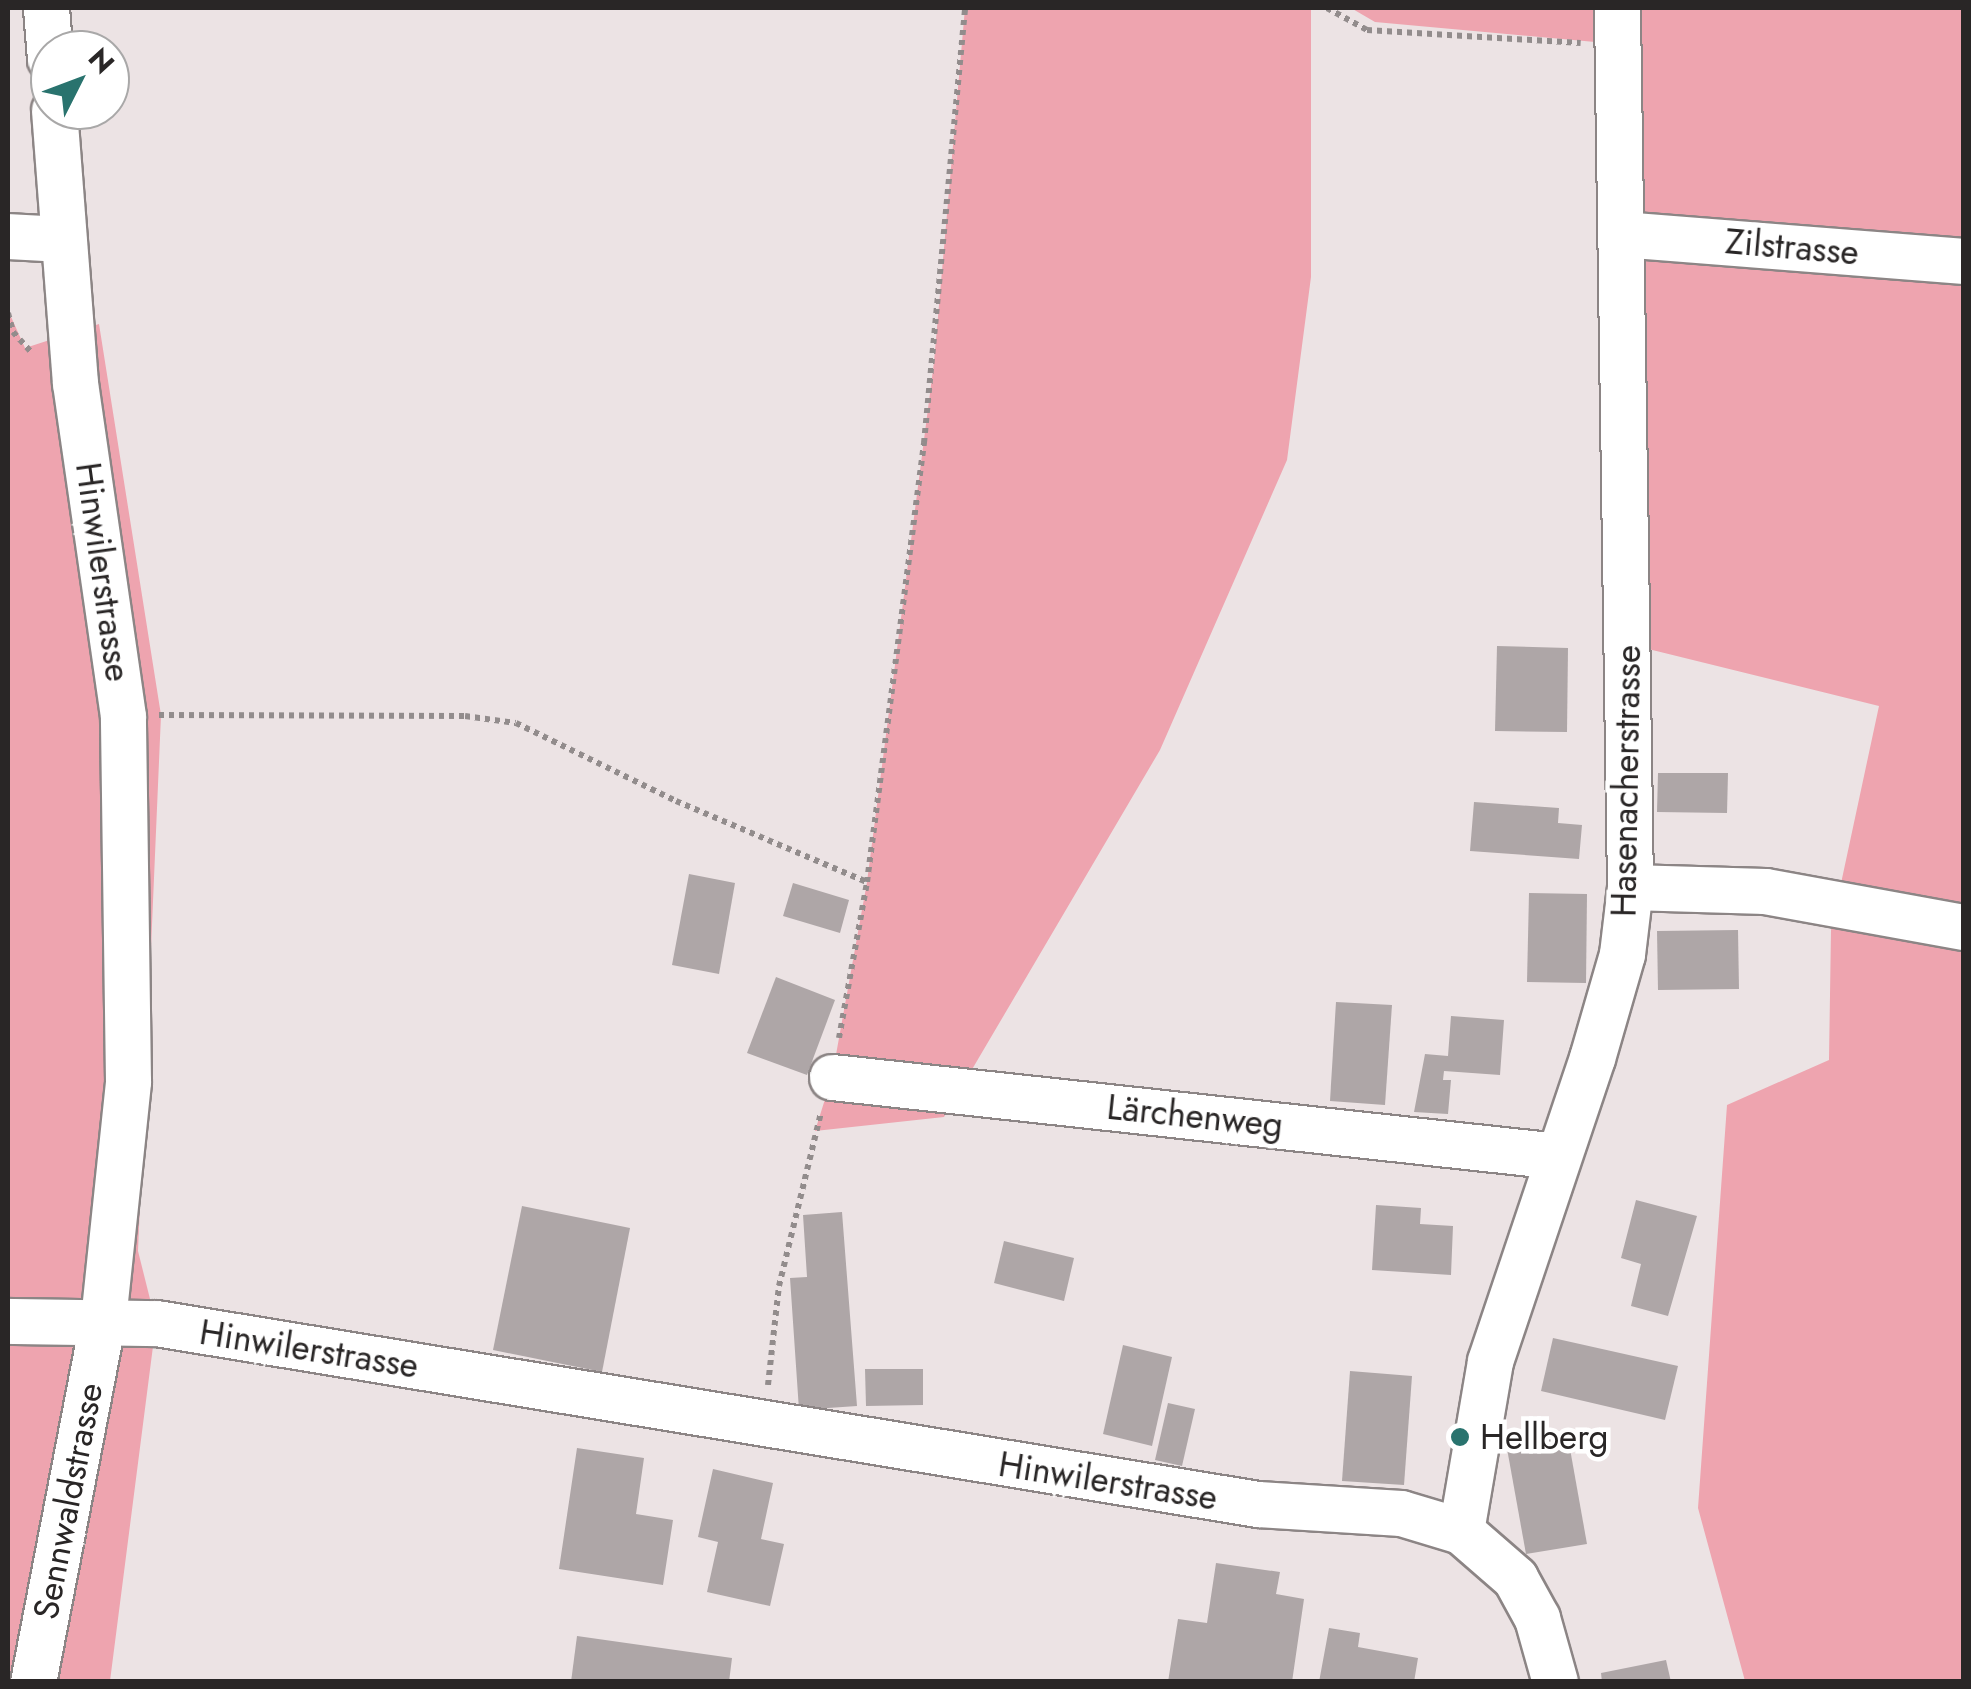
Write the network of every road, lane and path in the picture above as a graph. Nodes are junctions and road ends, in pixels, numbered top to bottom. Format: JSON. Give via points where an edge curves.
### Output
{"nodes":[{"id":1,"x":966,"y":8,"type":"edge"},
{"id":2,"x":1327,"y":8,"type":"edge"},
{"id":3,"x":1617,"y":26,"type":"edge"},
{"id":4,"x":55,"y":130,"type":"edge"},
{"id":5,"x":1620,"y":234,"type":"junction"},
{"id":6,"x":8,"y":236,"type":"edge"},
{"id":7,"x":62,"y":239,"type":"junction"},
{"id":8,"x":1964,"y":261,"type":"edge"},
{"id":9,"x":8,"y":313,"type":"edge"},
{"id":10,"x":40,"y":362,"type":"dead end"},
{"id":11,"x":161,"y":715,"type":"dead end"},
{"id":12,"x":867,"y":882,"type":"junction"},
{"id":13,"x":1630,"y":887,"type":"junction"},
{"id":14,"x":1964,"y":927,"type":"edge"},
{"id":15,"x":832,"y":1077,"type":"junction"},
{"id":16,"x":1558,"y":1156,"type":"junction"},
{"id":17,"x":103,"y":1320,"type":"junction"},
{"id":18,"x":8,"y":1321,"type":"edge"},
{"id":19,"x":764,"y":1426,"type":"junction"},
{"id":20,"x":1461,"y":1531,"type":"junction"},
{"id":21,"x":33,"y":1682,"type":"edge"},
{"id":22,"x":1555,"y":1682,"type":"edge"}],
"edges":[{"from":1,"to":12,"type":"path","via":[[934,362]]},
{"from":2,"to":3,"type":"path","via":[[1367,30]]},
{"from":3,"to":5,"type":"street","name":"Hasenacherstrasse"},
{"from":4,"to":7,"type":"street","name":"Hinwilerstrasse"},
{"from":5,"to":8,"type":"street","name":"Zilstrasse"},
{"from":5,"to":13,"type":"street","name":"Hasenacherstrasse"},
{"from":6,"to":7,"type":"street"},
{"from":7,"to":17,"type":"street","name":"Hinwilerstrasse","via":[[123,716],[130,847],[124,1155]]},
{"from":9,"to":10,"type":"path","via":[[14,332]]},
{"from":11,"to":12,"type":"path","via":[[465,716],[516,723],[676,801]]},
{"from":12,"to":15,"type":"path"},
{"from":13,"to":14,"type":"street","via":[[1766,891]]},
{"from":13,"to":16,"type":"street","name":"Hasenacherstrasse","via":[[1622,954]]},
{"from":15,"to":16,"type":"street","name":"Lärchenweg"},
{"from":15,"to":19,"type":"path","via":[[782,1267]]},
{"from":16,"to":20,"type":"street","name":"Hasenacherstrasse","via":[[1490,1361]]},
{"from":17,"to":18,"type":"street"},
{"from":17,"to":19,"type":"street","name":"Hinwilerstrasse","via":[[175,1326]]},
{"from":17,"to":21,"type":"street","name":"Sennwaldstrasse"},
{"from":19,"to":20,"type":"street","name":"Hinwilerstrasse","via":[[1258,1504],[1400,1513]]},
{"from":20,"to":22,"type":"street","name":"Hinwilerstrasse","via":[[1514,1578],[1537,1618]]}]}
